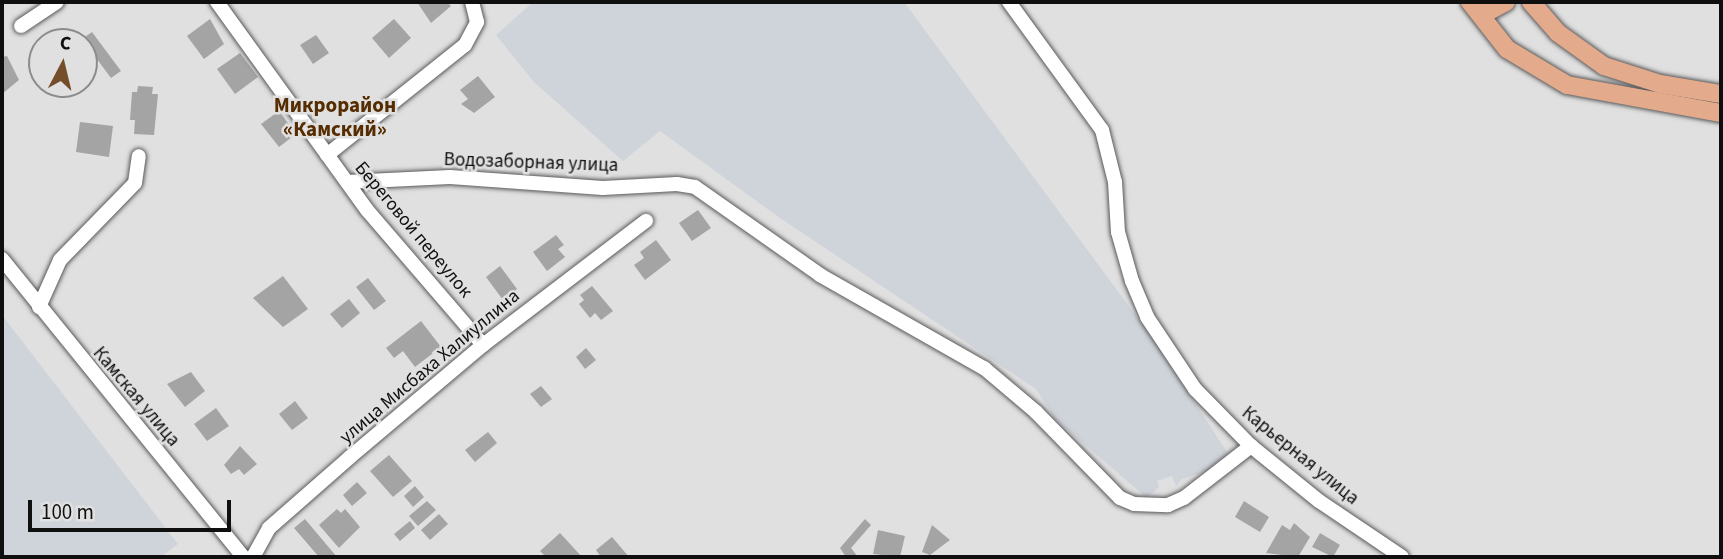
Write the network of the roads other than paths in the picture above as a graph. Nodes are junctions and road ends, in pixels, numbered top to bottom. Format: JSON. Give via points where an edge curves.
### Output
{"nodes":[{"id":1,"x":57,"y":2,"type":"edge"},
{"id":2,"x":218,"y":2,"type":"edge"},
{"id":3,"x":472,"y":2,"type":"edge"},
{"id":4,"x":1009,"y":2,"type":"edge"},
{"id":5,"x":1471,"y":2,"type":"edge"},
{"id":6,"x":1506,"y":2,"type":"edge"},
{"id":7,"x":1531,"y":2,"type":"edge"},
{"id":8,"x":22,"y":26,"type":"dead end"},
{"id":9,"x":1721,"y":94,"type":"edge"},
{"id":10,"x":1721,"y":113,"type":"edge"},
{"id":11,"x":327,"y":155,"type":"junction"},
{"id":12,"x":139,"y":156,"type":"dead end"},
{"id":13,"x":347,"y":182,"type":"junction"},
{"id":14,"x":646,"y":221,"type":"dead end"},
{"id":15,"x":2,"y":259,"type":"edge"},
{"id":16,"x":39,"y":307,"type":"junction"},
{"id":17,"x":483,"y":345,"type":"junction"},
{"id":18,"x":1251,"y":446,"type":"junction"},
{"id":19,"x":243,"y":557,"type":"edge"},
{"id":20,"x":253,"y":557,"type":"edge"},
{"id":21,"x":1402,"y":557,"type":"edge"}],
"edges":[{"from":1,"to":8,"type":"street"},
{"from":2,"to":11,"type":"street","name":"Береговой переулок"},
{"from":3,"to":11,"type":"street","via":[[477,22],[465,45]]},
{"from":4,"to":18,"type":"street","name":"Карьерная улица","via":[[1102,130],[1115,182],[1118,232],[1147,317],[1195,389]]},
{"from":5,"to":6,"type":"main road","via":[[1489,11]]},
{"from":5,"to":10,"type":"main road","via":[[1507,49],[1567,85]]},
{"from":7,"to":9,"type":"main road","via":[[1558,33],[1604,66],[1660,84]]},
{"from":11,"to":13,"type":"street","name":"Береговой переулок"},
{"from":12,"to":16,"type":"street","via":[[135,183],[60,260]]},
{"from":13,"to":17,"type":"street","name":"Береговой переулок"},
{"from":13,"to":18,"type":"street","name":"Водозаборная улица","via":[[450,177],[603,188],[677,184],[711,195],[820,275],[984,368],[1036,412],[1120,498],[1151,506],[1185,498]]},
{"from":14,"to":17,"type":"street","name":"улица Мисбаха Халиуллина"},
{"from":15,"to":16,"type":"street","name":"Камская улица"},
{"from":16,"to":19,"type":"street","name":"Камская улица"},
{"from":17,"to":20,"type":"street","name":"улица Мисбаха Халиуллина","via":[[270,528]]},
{"from":18,"to":21,"type":"street","name":"Карьерная улица"}]}
